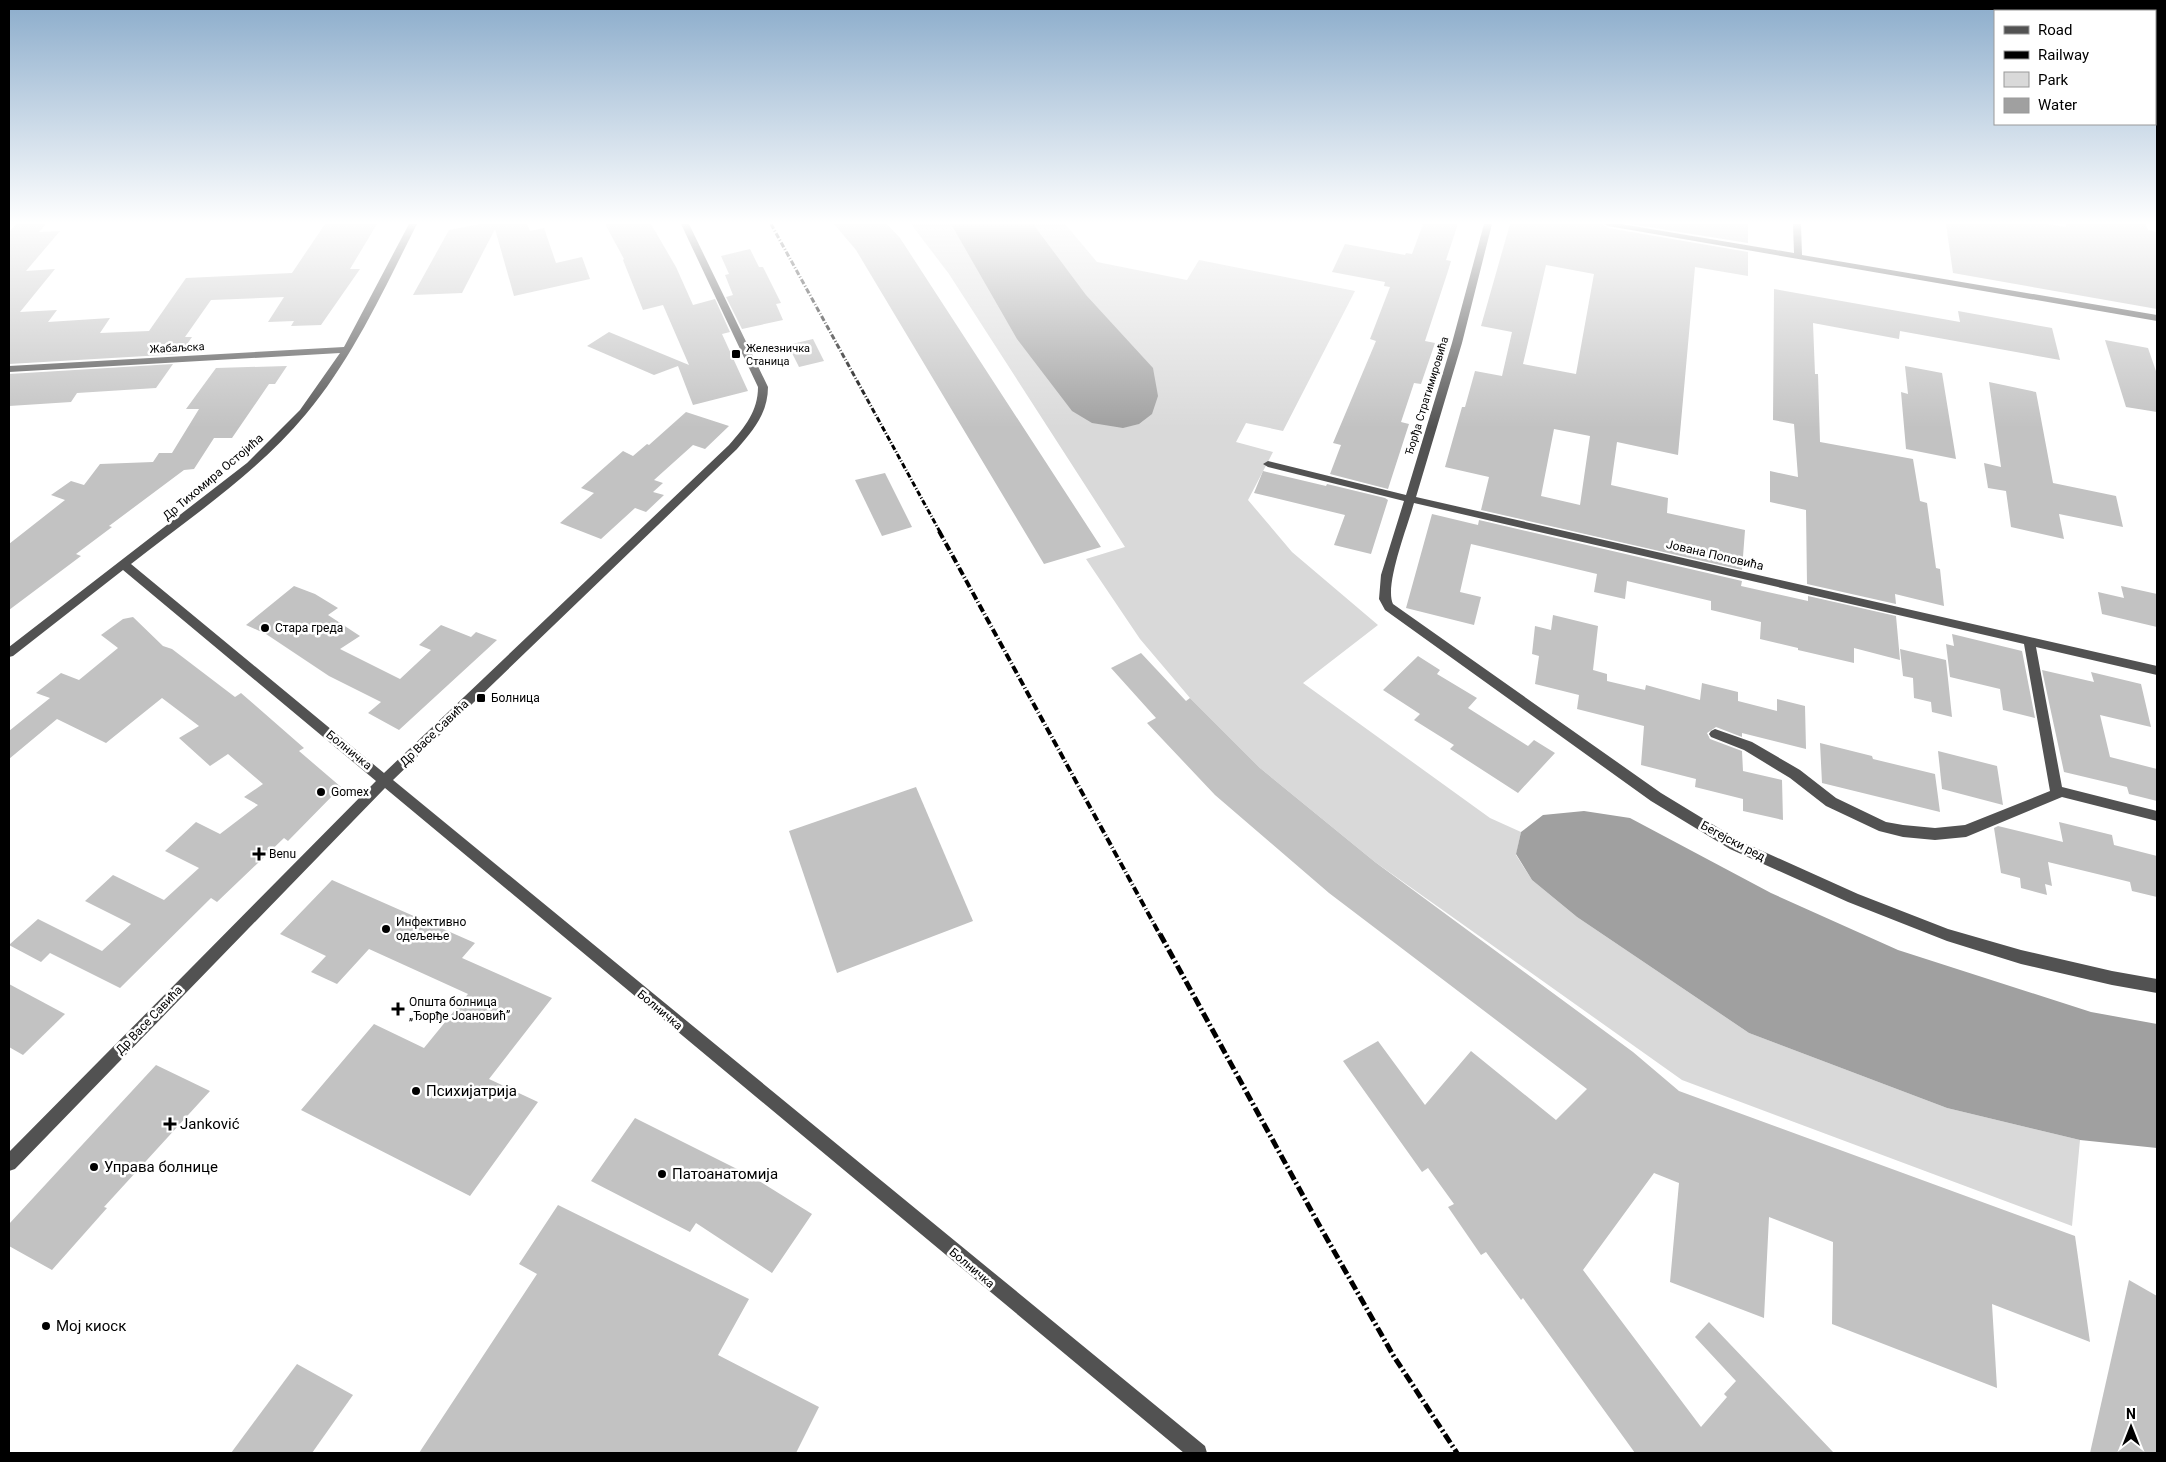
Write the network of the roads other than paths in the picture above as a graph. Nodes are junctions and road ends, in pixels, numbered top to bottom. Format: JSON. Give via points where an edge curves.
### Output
{"nodes":[{"id":1,"x":378,"y":292,"type":"edge"},
{"id":2,"x":717,"y":292,"type":"edge"},
{"id":3,"x":1470,"y":292,"type":"edge"},
{"id":4,"x":2005,"y":292,"type":"edge"},
{"id":5,"x":2157,"y":318,"type":"edge"},
{"id":6,"x":347,"y":350,"type":"junction"},
{"id":7,"x":9,"y":369,"type":"edge"},
{"id":8,"x":1268,"y":464,"type":"dead end"},
{"id":9,"x":1410,"y":499,"type":"junction"},
{"id":10,"x":124,"y":565,"type":"junction"},
{"id":11,"x":1387,"y":575,"type":"joint"},
{"id":12,"x":2029,"y":641,"type":"junction"},
{"id":13,"x":9,"y":654,"type":"edge"},
{"id":14,"x":2157,"y":670,"type":"edge"},
{"id":15,"x":1715,"y":734,"type":"dead end"},
{"id":16,"x":385,"y":780,"type":"junction"},
{"id":17,"x":2057,"y":794,"type":"junction"},
{"id":18,"x":2157,"y":816,"type":"edge"},
{"id":19,"x":2157,"y":986,"type":"edge"},
{"id":20,"x":9,"y":1163,"type":"edge"},
{"id":21,"x":1196,"y":1453,"type":"edge"}],
"edges":[{"from":1,"to":6,"type":"street","name":"Др Тихомира Остојића"},
{"from":2,"to":16,"type":"street","name":"Др Васе Савића","via":[[763,387],[760,411],[733,447]]},
{"from":3,"to":9,"type":"street","name":"Ђорђа Стратимировића"},
{"from":4,"to":5,"type":"street"},
{"from":6,"to":7,"type":"street","name":"Жабаљска"},
{"from":6,"to":10,"type":"street","name":"Др Тихомира Остојића","via":[[303,412],[265,452]]},
{"from":8,"to":9,"type":"street","name":"Јована Поповића"},
{"from":9,"to":11,"type":"street","name":"Ђорђа Стратимировића"},
{"from":9,"to":12,"type":"street","name":"Јована Поповића"},
{"from":10,"to":13,"type":"street","name":"Др Тихомира Остојића"},
{"from":10,"to":16,"type":"street","name":"Болничка"},
{"from":11,"to":19,"type":"street","name":"Бегејски ред","via":[[1385,599],[1389,607],[1656,797],[1735,845],[1852,898],[1947,935],[2020,957]]},
{"from":12,"to":14,"type":"street","name":"Јована Поповића"},
{"from":12,"to":17,"type":"street"},
{"from":15,"to":17,"type":"street","via":[[1748,746],[1796,774],[1831,802],[1884,827],[1903,831],[1935,834],[1966,831]]},
{"from":16,"to":20,"type":"street","name":"Др Васе Савића"},
{"from":16,"to":21,"type":"street","name":"Болничка"},
{"from":17,"to":18,"type":"street","via":[[2062,792]]}]}
